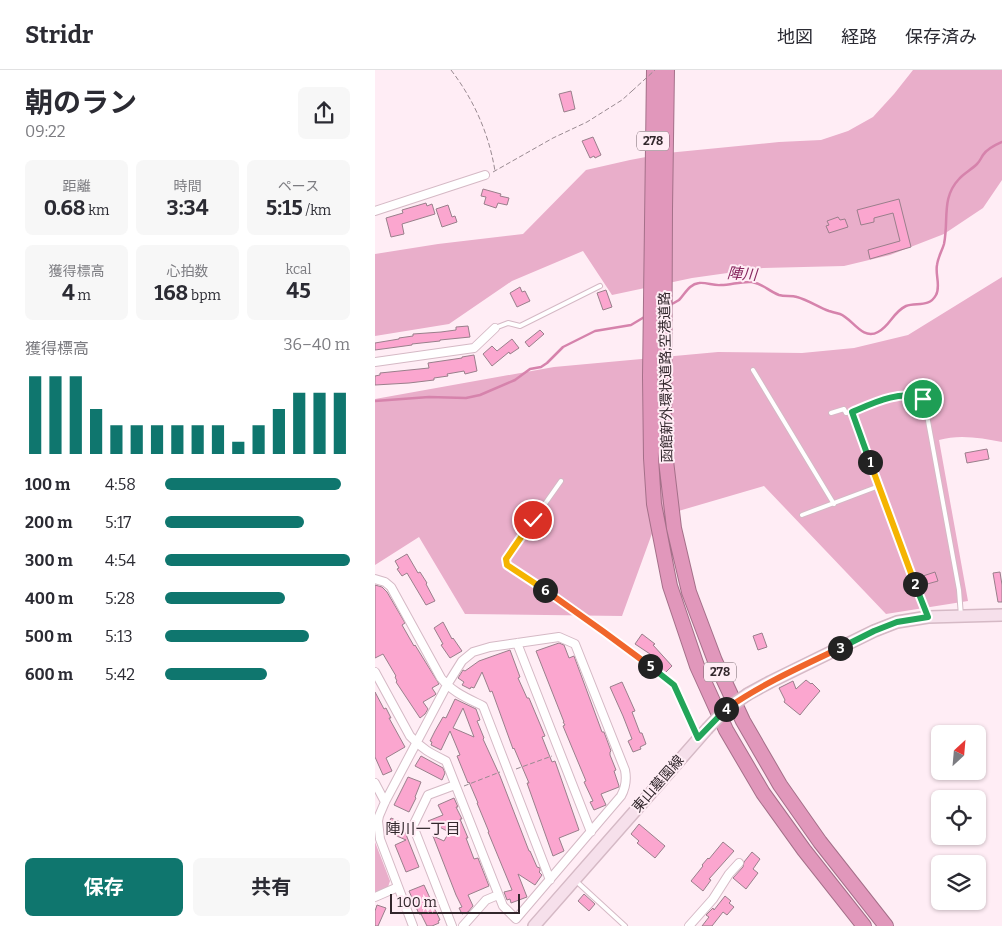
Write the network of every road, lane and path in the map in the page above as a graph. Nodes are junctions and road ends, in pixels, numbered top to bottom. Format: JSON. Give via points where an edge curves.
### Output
{"nodes":[{"id":1,"x":451,"y":70,"type":"edge"},
{"id":2,"x":654,"y":70,"type":"edge"},
{"id":3,"x":667,"y":70,"type":"edge"},
{"id":4,"x":495,"y":171,"type":"junction"},
{"id":5,"x":485,"y":175,"type":"joint"},
{"id":6,"x":375,"y":211,"type":"edge"},
{"id":7,"x":659,"y":211,"type":"junction"},
{"id":8,"x":600,"y":286,"type":"dead end"},
{"id":9,"x":495,"y":328,"type":"joint"},
{"id":10,"x":375,"y":362,"type":"edge"},
{"id":11,"x":753,"y":370,"type":"dead end"},
{"id":12,"x":852,"y":412,"type":"junction"},
{"id":13,"x":831,"y":413,"type":"dead end"},
{"id":14,"x":561,"y":481,"type":"dead end"},
{"id":15,"x":879,"y":486,"type":"junction"},
{"id":16,"x":834,"y":504,"type":"junction"},
{"id":17,"x":803,"y":515,"type":"dead end"},
{"id":18,"x":375,"y":579,"type":"edge"},
{"id":19,"x":1002,"y":615,"type":"edge"},
{"id":20,"x":961,"y":616,"type":"junction"},
{"id":21,"x":928,"y":617,"type":"junction"},
{"id":22,"x":517,"y":643,"type":"junction"},
{"id":23,"x":375,"y":672,"type":"edge"},
{"id":24,"x":447,"y":685,"type":"junction"},
{"id":25,"x":698,"y":738,"type":"junction"},
{"id":26,"x":417,"y":743,"type":"junction"},
{"id":27,"x":560,"y":753,"type":"junction"},
{"id":28,"x":508,"y":771,"type":"junction"},
{"id":29,"x":375,"y":783,"type":"edge"},
{"id":30,"x":456,"y":787,"type":"junction"},
{"id":31,"x":385,"y":802,"type":"junction"},
{"id":32,"x":591,"y":832,"type":"junction"},
{"id":33,"x":739,"y":863,"type":"dead end"},
{"id":34,"x":550,"y":880,"type":"junction"},
{"id":35,"x":574,"y":880,"type":"junction"},
{"id":36,"x":398,"y":888,"type":"junction"},
{"id":37,"x":498,"y":894,"type":"junction"},
{"id":38,"x":375,"y":897,"type":"edge"},
{"id":39,"x":413,"y":926,"type":"edge"},
{"id":40,"x":452,"y":926,"type":"edge"},
{"id":41,"x":463,"y":926,"type":"edge"},
{"id":42,"x":534,"y":926,"type":"edge"},
{"id":43,"x":625,"y":926,"type":"edge"},
{"id":44,"x":689,"y":926,"type":"edge"},
{"id":45,"x":864,"y":926,"type":"edge"},
{"id":46,"x":886,"y":926,"type":"edge"}],
"edges":[{"from":1,"to":4,"type":"path","via":[[465,87],[481,121]]},
{"from":2,"to":4,"type":"path","bridge":true,"via":[[622,100]]},
{"from":2,"to":7,"type":"highway","name":"函館新外環状道路;空港道路","number":"278"},
{"from":3,"to":7,"type":"highway","name":"函館新外環状道路;空港道路","number":"278"},
{"from":4,"to":5,"type":"path"},
{"from":5,"to":6,"type":"street"},
{"from":7,"to":45,"type":"highway","name":"函館新外環状道路;空港道路","number":"278","via":[[650,378],[651,458],[654,504],[670,586],[697,666],[726,730],[763,793]]},
{"from":7,"to":46,"type":"highway","name":"函館新外環状道路;空港道路","number":"278","via":[[664,444],[673,528],[689,592],[715,661],[743,721],[780,786]]},
{"from":8,"to":9,"type":"lane","via":[[519,326],[508,323]]},
{"from":9,"to":10,"type":"street","via":[[474,348]]},
{"from":11,"to":16,"type":"lane"},
{"from":12,"to":13,"type":"lane","via":[[846,413],[843,409]]},
{"from":12,"to":15,"type":"lane"},
{"from":12,"to":20,"type":"lane","via":[[887,398],[915,396],[923,399],[959,590]]},
{"from":14,"to":25,"type":"lane","via":[[506,559],[507,565],[674,685]]},
{"from":15,"to":16,"type":"lane"},
{"from":15,"to":21,"type":"lane"},
{"from":16,"to":17,"type":"lane"},
{"from":18,"to":24,"type":"street","via":[[391,587]]},
{"from":19,"to":20,"type":"street","name":"東山墓園線"},
{"from":20,"to":21,"type":"street","name":"東山墓園線"},
{"from":21,"to":25,"type":"street","name":"東山墓園線","bridge":true,"via":[[897,622],[874,631],[770,682],[725,710]]},
{"from":22,"to":24,"type":"street","via":[[473,652],[462,661]]},
{"from":22,"to":27,"type":"street"},
{"from":22,"to":32,"type":"street","via":[[559,637],[575,644],[625,770],[626,785],[621,796]]},
{"from":23,"to":26,"type":"street"},
{"from":24,"to":26,"type":"street"},
{"from":24,"to":28,"type":"street","via":[[483,706]]},
{"from":25,"to":35,"type":"street","name":"東山墓園線"},
{"from":26,"to":30,"type":"street","via":[[446,761]]},
{"from":26,"to":31,"type":"street"},
{"from":27,"to":28,"type":"path"},
{"from":27,"to":32,"type":"street"},
{"from":28,"to":30,"type":"path"},
{"from":28,"to":34,"type":"street"},
{"from":29,"to":31,"type":"street"},
{"from":30,"to":37,"type":"street"},
{"from":30,"to":40,"type":"street","via":[[428,795],[413,826]]},
{"from":31,"to":36,"type":"street","via":[[379,816],[378,833]]},
{"from":32,"to":34,"type":"street"},
{"from":33,"to":44,"type":"street"},
{"from":34,"to":37,"type":"street","via":[[516,918],[503,906]]},
{"from":35,"to":42,"type":"street","name":"東山墓園線"},
{"from":35,"to":43,"type":"lane"},
{"from":36,"to":38,"type":"street"},
{"from":36,"to":39,"type":"street"},
{"from":37,"to":41,"type":"street","via":[[486,900]]}]}
